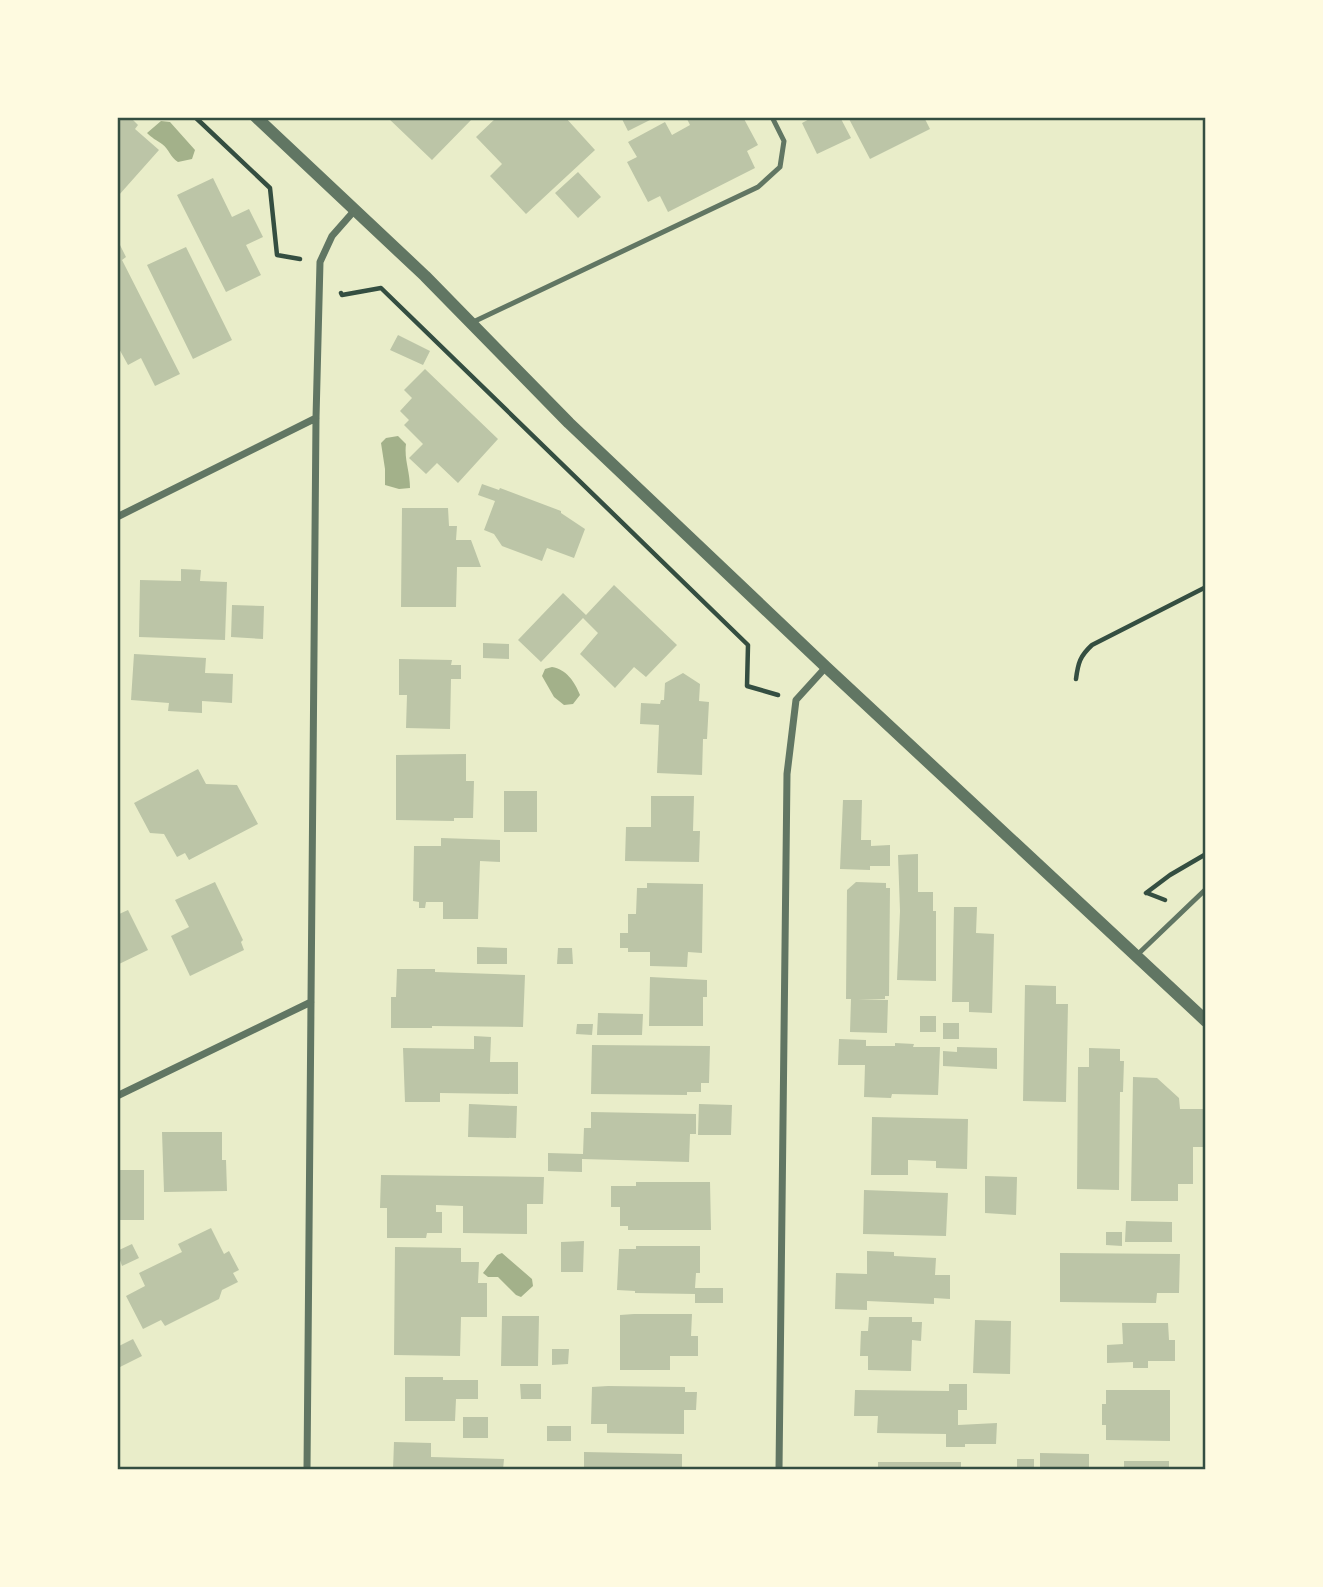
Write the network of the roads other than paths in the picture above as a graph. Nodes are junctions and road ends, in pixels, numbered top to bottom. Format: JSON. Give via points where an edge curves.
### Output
{"nodes":[{"id":1,"x":256,"y":117,"type":"edge"},
{"id":2,"x":772,"y":117,"type":"edge"},
{"id":3,"x":354,"y":211,"type":"junction"},
{"id":4,"x":471,"y":323,"type":"junction"},
{"id":5,"x":316,"y":418,"type":"junction"},
{"id":6,"x":117,"y":517,"type":"edge"},
{"id":7,"x":826,"y":667,"type":"junction"},
{"id":8,"x":1206,"y":889,"type":"edge"},
{"id":9,"x":1136,"y":956,"type":"junction"},
{"id":10,"x":311,"y":1002,"type":"junction"},
{"id":11,"x":1206,"y":1021,"type":"edge"},
{"id":12,"x":117,"y":1096,"type":"edge"},
{"id":13,"x":307,"y":1470,"type":"edge"},
{"id":14,"x":779,"y":1470,"type":"edge"}],
"edges":[{"from":1,"to":3,"type":"street"},
{"from":2,"to":4,"type":"lane","via":[[783,141],[780,167],[758,187]]},
{"from":3,"to":4,"type":"street"},
{"from":3,"to":5,"type":"street","via":[[332,236],[320,262]]},
{"from":4,"to":7,"type":"street","via":[[569,423]]},
{"from":5,"to":6,"type":"street"},
{"from":5,"to":10,"type":"street"},
{"from":7,"to":9,"type":"street"},
{"from":7,"to":14,"type":"street","via":[[796,700],[787,774]]},
{"from":8,"to":9,"type":"lane"},
{"from":9,"to":11,"type":"street"},
{"from":10,"to":12,"type":"street"},
{"from":10,"to":13,"type":"street"}]}
